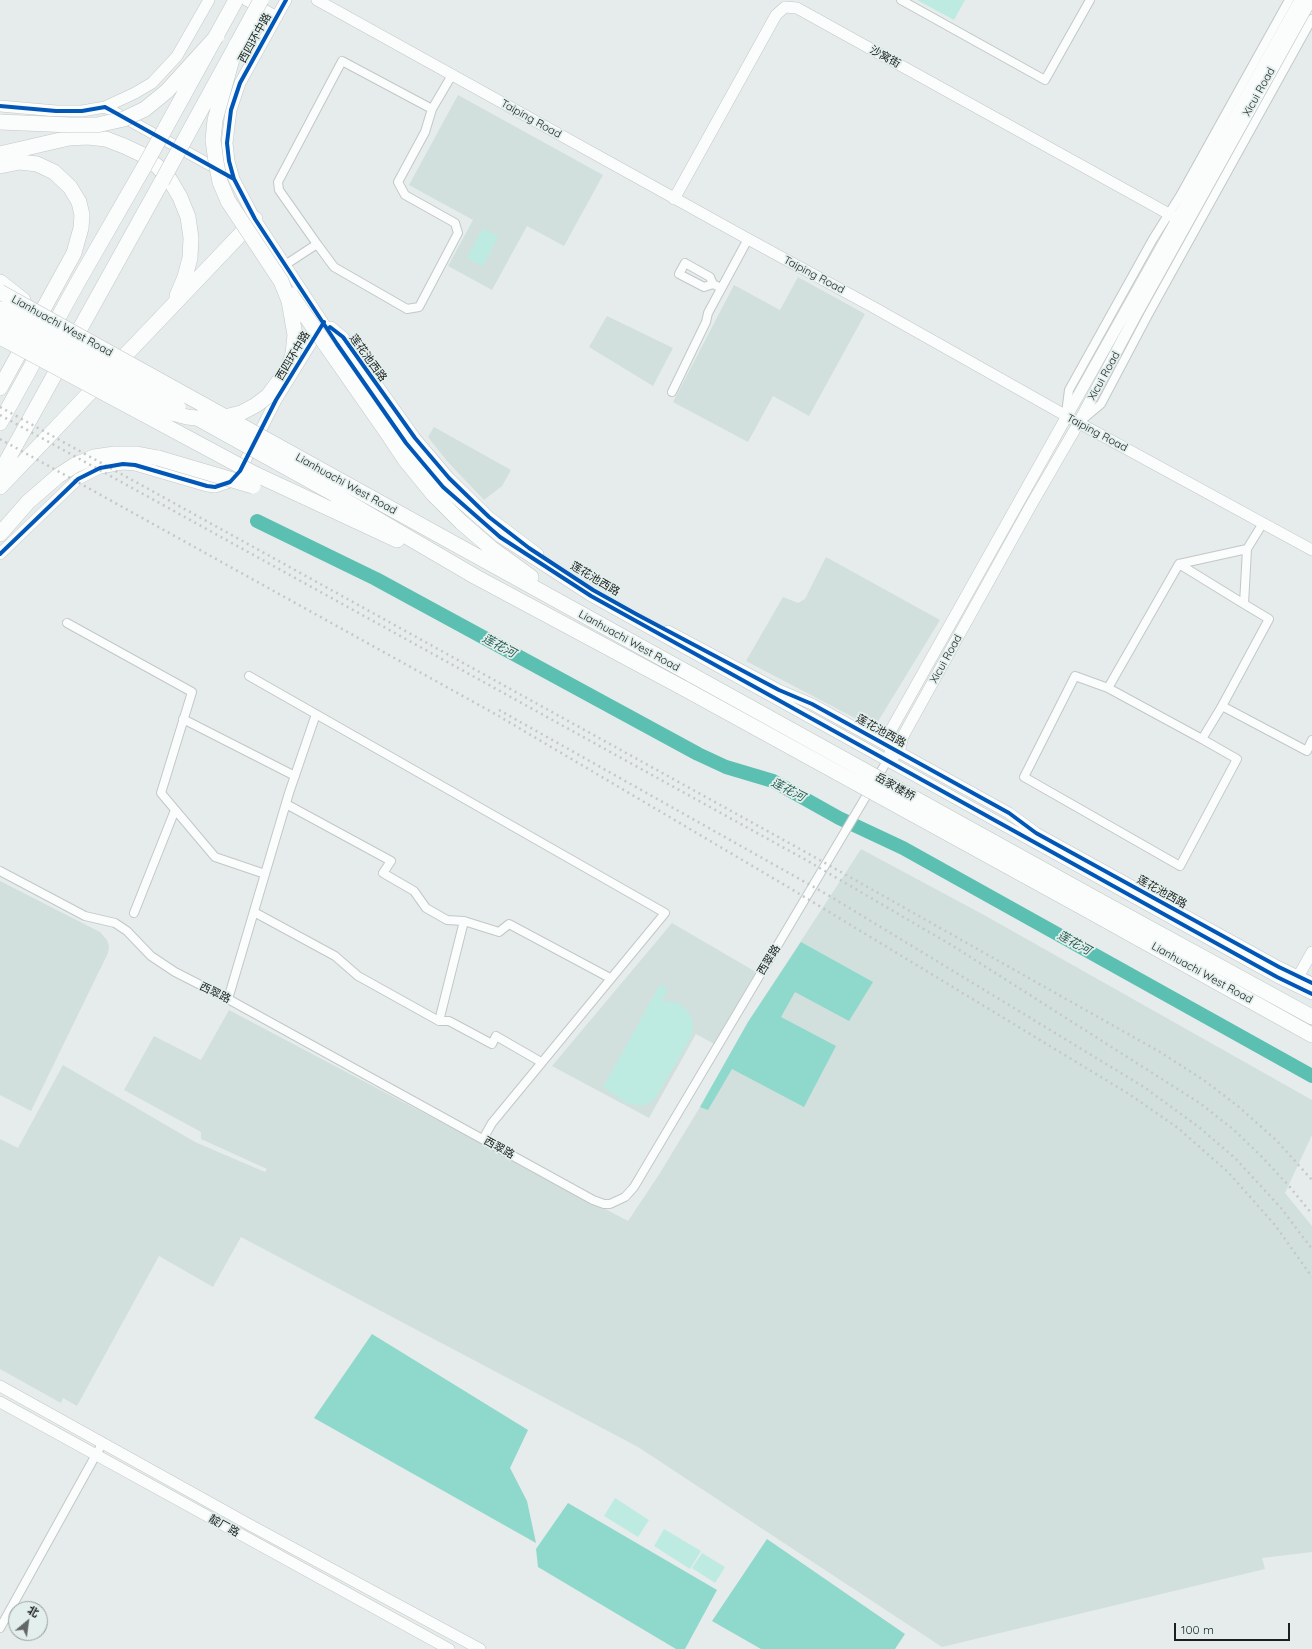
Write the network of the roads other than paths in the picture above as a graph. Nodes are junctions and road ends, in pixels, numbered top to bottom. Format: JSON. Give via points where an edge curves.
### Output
{"nodes":[{"id":1,"x":209,"y":0,"type":"edge"},
{"id":2,"x":236,"y":0,"type":"edge"},
{"id":3,"x":246,"y":0,"type":"edge"},
{"id":4,"x":261,"y":0,"type":"edge"},
{"id":5,"x":286,"y":0,"type":"edge"},
{"id":6,"x":317,"y":0,"type":"edge"},
{"id":7,"x":901,"y":0,"type":"edge"},
{"id":8,"x":1090,"y":0,"type":"edge"},
{"id":9,"x":1311,"y":0,"type":"edge"},
{"id":10,"x":1297,"y":8,"type":"edge"},
{"id":11,"x":277,"y":17,"type":"junction"},
{"id":12,"x":217,"y":36,"type":"junction"},
{"id":13,"x":236,"y":45,"type":"junction"},
{"id":14,"x":452,"y":75,"type":"junction"},
{"id":15,"x":0,"y":106,"type":"edge"},
{"id":16,"x":105,"y":107,"type":"junction"},
{"id":17,"x":432,"y":109,"type":"junction"},
{"id":18,"x":5,"y":123,"type":"edge"},
{"id":19,"x":0,"y":154,"type":"edge"},
{"id":20,"x":0,"y":166,"type":"edge"},
{"id":21,"x":234,"y":178,"type":"junction"},
{"id":22,"x":674,"y":199,"type":"junction"},
{"id":23,"x":1173,"y":216,"type":"junction"},
{"id":24,"x":255,"y":219,"type":"junction"},
{"id":25,"x":748,"y":239,"type":"junction"},
{"id":26,"x":317,"y":244,"type":"junction"},
{"id":27,"x":285,"y":265,"type":"junction"},
{"id":28,"x":281,"y":281,"type":"junction"},
{"id":29,"x":0,"y":282,"type":"edge"},
{"id":30,"x":713,"y":284,"type":"dead end"},
{"id":31,"x":721,"y":288,"type":"junction"},
{"id":32,"x":0,"y":292,"type":"edge"},
{"id":33,"x":0,"y":309,"type":"edge"},
{"id":34,"x":40,"y":314,"type":"junction"},
{"id":35,"x":166,"y":314,"type":"junction"},
{"id":36,"x":324,"y":322,"type":"junction"},
{"id":37,"x":0,"y":324,"type":"edge"},
{"id":38,"x":0,"y":337,"type":"edge"},
{"id":39,"x":0,"y":388,"type":"edge"},
{"id":40,"x":672,"y":392,"type":"dead end"},
{"id":41,"x":1066,"y":416,"type":"junction"},
{"id":42,"x":0,"y":423,"type":"edge"},
{"id":43,"x":1079,"y":423,"type":"junction"},
{"id":44,"x":0,"y":473,"type":"edge"},
{"id":45,"x":254,"y":480,"type":"junction"},
{"id":46,"x":0,"y":487,"type":"edge"},
{"id":47,"x":337,"y":487,"type":"junction"},
{"id":48,"x":28,"y":502,"type":"junction"},
{"id":49,"x":1262,"y":524,"type":"junction"},
{"id":50,"x":0,"y":534,"type":"edge"},
{"id":51,"x":0,"y":543,"type":"edge"},
{"id":52,"x":1247,"y":549,"type":"junction"},
{"id":53,"x":1312,"y":550,"type":"edge"},
{"id":54,"x":0,"y":554,"type":"edge"},
{"id":55,"x":1179,"y":564,"type":"junction"},
{"id":56,"x":476,"y":577,"type":"junction"},
{"id":57,"x":1244,"y":604,"type":"junction"},
{"id":58,"x":580,"y":613,"type":"junction"},
{"id":59,"x":67,"y":623,"type":"dead end"},
{"id":60,"x":692,"y":675,"type":"joint"},
{"id":61,"x":249,"y":676,"type":"dead end"},
{"id":62,"x":1108,"y":688,"type":"junction"},
{"id":63,"x":685,"y":689,"type":"joint"},
{"id":64,"x":1222,"y":706,"type":"junction"},
{"id":65,"x":316,"y":714,"type":"junction"},
{"id":66,"x":183,"y":720,"type":"junction"},
{"id":67,"x":1202,"y":739,"type":"junction"},
{"id":68,"x":1312,"y":740,"type":"edge"},
{"id":69,"x":895,"y":750,"type":"junction"},
{"id":70,"x":888,"y":761,"type":"junction"},
{"id":71,"x":295,"y":776,"type":"junction"},
{"id":72,"x":286,"y":804,"type":"junction"},
{"id":73,"x":175,"y":810,"type":"junction"},
{"id":74,"x":0,"y":871,"type":"edge"},
{"id":75,"x":265,"y":874,"type":"junction"},
{"id":76,"x":1095,"y":906,"type":"junction"},
{"id":77,"x":254,"y":912,"type":"junction"},
{"id":78,"x":134,"y":913,"type":"dead end"},
{"id":79,"x":464,"y":921,"type":"junction"},
{"id":80,"x":1312,"y":952,"type":"edge"},
{"id":81,"x":1298,"y":977,"type":"junction"},
{"id":82,"x":610,"y":978,"type":"junction"},
{"id":83,"x":1312,"y":983,"type":"edge"},
{"id":84,"x":1312,"y":994,"type":"edge"},
{"id":85,"x":228,"y":999,"type":"junction"},
{"id":86,"x":1312,"y":1017,"type":"edge"},
{"id":87,"x":439,"y":1021,"type":"junction"},
{"id":88,"x":1312,"y":1035,"type":"edge"},
{"id":89,"x":541,"y":1062,"type":"junction"},
{"id":90,"x":483,"y":1139,"type":"junction"},
{"id":91,"x":0,"y":1386,"type":"edge"},
{"id":92,"x":0,"y":1402,"type":"edge"},
{"id":93,"x":103,"y":1442,"type":"junction"},
{"id":94,"x":96,"y":1455,"type":"junction"},
{"id":95,"x":0,"y":1628,"type":"edge"},
{"id":96,"x":449,"y":1649,"type":"edge"},
{"id":97,"x":480,"y":1649,"type":"edge"}],
"edges":[{"from":1,"to":16,"type":"street","via":[[178,56],[152,83],[136,94]]},
{"from":2,"to":12,"type":"highway","bridge":true},
{"from":3,"to":11,"type":"street"},
{"from":4,"to":13,"type":"highway","name":"西四环中路","bridge":true},
{"from":5,"to":11,"type":"street","name":"西四环中路"},
{"from":6,"to":14,"type":"street","name":"Taiping Road"},
{"from":7,"to":8,"type":"street","via":[[1045,80]]},
{"from":9,"to":10,"type":"street","name":"Xicui Road"},
{"from":10,"to":23,"type":"street","name":"Xicui Road"},
{"from":10,"to":43,"type":"street","name":"Xicui Road"},
{"from":11,"to":21,"type":"street","name":"西四环中路","via":[[240,83],[231,110],[227,143]]},
{"from":12,"to":18,"type":"highway","bridge":true,"via":[[167,91],[145,109],[124,119],[97,124]]},
{"from":12,"to":42,"type":"highway","bridge":true},
{"from":13,"to":28,"type":"highway","bridge":true,"via":[[215,120],[213,140],[216,162],[220,182],[228,201]]},
{"from":13,"to":44,"type":"highway","name":"西四环中路","bridge":true},
{"from":14,"to":17,"type":"street"},
{"from":14,"to":22,"type":"street","name":"Taiping Road"},
{"from":15,"to":16,"type":"street","via":[[56,111],[82,111]]},
{"from":16,"to":21,"type":"street"},
{"from":17,"to":26,"type":"street","via":[[342,61],[278,182],[279,190]]},
{"from":17,"to":26,"type":"street","via":[[425,132],[398,182],[405,195],[455,223],[458,233],[419,307],[407,309],[334,267]]},
{"from":19,"to":35,"type":"highway","via":[[48,142],[88,137],[106,139],[141,154],[157,166],[180,196],[188,217],[191,238],[190,258],[185,277],[179,294]]},
{"from":20,"to":39,"type":"highway","via":[[20,162],[37,164],[54,172],[70,187],[79,202],[82,215],[82,228],[76,247]]},
{"from":21,"to":24,"type":"street","name":"西四环中路"},
{"from":22,"to":23,"type":"street","name":"沙窝街","via":[[776,15],[785,7],[797,8]]},
{"from":22,"to":25,"type":"street","name":"Taiping Road"},
{"from":23,"to":41,"type":"street","name":"Xicui Road"},
{"from":24,"to":27,"type":"street","name":"西四环中路"},
{"from":24,"to":35,"type":"highway"},
{"from":25,"to":31,"type":"street"},
{"from":25,"to":41,"type":"street","name":"Taiping Road"},
{"from":26,"to":27,"type":"street"},
{"from":27,"to":36,"type":"street","name":"西四环中路"},
{"from":28,"to":37,"type":"highway","bridge":true,"via":[[289,300],[294,335],[293,354],[287,370],[268,396],[241,413],[225,417],[206,419],[165,411]]},
{"from":28,"to":58,"type":"highway","bridge":true,"via":[[406,461],[434,494],[491,548]]},
{"from":29,"to":34,"type":"highway","bridge":true},
{"from":30,"to":31,"type":"street"},
{"from":31,"to":40,"type":"street"},
{"from":32,"to":34,"type":"highway","name":"Lianhuachi West Road","bridge":true},
{"from":33,"to":47,"type":"highway","name":"Lianhuachi West Road","bridge":true},
{"from":34,"to":47,"type":"highway","name":"Lianhuachi West Road","bridge":true},
{"from":35,"to":46,"type":"highway"},
{"from":36,"to":54,"type":"street","name":"西四环中路","via":[[276,400],[240,470],[230,482],[215,487],[207,486],[135,465],[123,464],[100,468],[73,483]]},
{"from":36,"to":69,"type":"street","name":"莲花池西路","via":[[343,337],[415,438],[449,478],[489,517],[529,548],[593,590],[636,614],[779,690],[812,704]]},
{"from":36,"to":70,"type":"street","name":"莲花池西路","via":[[406,443],[443,487],[500,537],[591,596]]},
{"from":38,"to":45,"type":"highway","bridge":true},
{"from":41,"to":43,"type":"street","name":"Taiping Road"},
{"from":41,"to":69,"type":"street","name":"Xicui Road","via":[[891,730]]},
{"from":43,"to":49,"type":"street","name":"Taiping Road"},
{"from":43,"to":69,"type":"street","name":"Xicui Road"},
{"from":45,"to":48,"type":"highway","bridge":true,"via":[[137,454],[115,454],[94,457],[76,465],[58,476]]},
{"from":45,"to":56,"type":"highway","via":[[313,501]]},
{"from":47,"to":56,"type":"highway","name":"Lianhuachi West Road"},
{"from":47,"to":58,"type":"highway","name":"Lianhuachi West Road"},
{"from":48,"to":50,"type":"highway"},
{"from":48,"to":51,"type":"highway"},
{"from":49,"to":52,"type":"street"},
{"from":49,"to":53,"type":"street","name":"Taiping Road"},
{"from":52,"to":55,"type":"street"},
{"from":52,"to":57,"type":"street"},
{"from":55,"to":57,"type":"street"},
{"from":55,"to":62,"type":"street"},
{"from":56,"to":63,"type":"highway","name":"Lianhuachi West Road"},
{"from":57,"to":64,"type":"street","via":[[1269,619]]},
{"from":58,"to":60,"type":"highway","name":"Lianhuachi West Road"},
{"from":59,"to":66,"type":"street","via":[[192,692]]},
{"from":60,"to":76,"type":"highway","name":"岳家楼桥","bridge":true},
{"from":61,"to":65,"type":"street"},
{"from":62,"to":67,"type":"street"},
{"from":62,"to":67,"type":"street","via":[[1075,676],[1024,777],[1180,866],[1237,759]]},
{"from":63,"to":76,"type":"highway","name":"岳家楼桥","bridge":true},
{"from":64,"to":67,"type":"street"},
{"from":64,"to":68,"type":"street","via":[[1307,751]]},
{"from":65,"to":71,"type":"street"},
{"from":65,"to":82,"type":"street","via":[[665,913]]},
{"from":66,"to":71,"type":"street"},
{"from":66,"to":73,"type":"street","via":[[161,793]]},
{"from":69,"to":70,"type":"street"},
{"from":69,"to":81,"type":"street","name":"莲花池西路","via":[[1009,813],[1036,833]]},
{"from":70,"to":84,"type":"street","name":"莲花池西路"},
{"from":70,"to":90,"type":"street","name":"西翠路","via":[[626,1197],[610,1204],[593,1200]]},
{"from":71,"to":72,"type":"street"},
{"from":72,"to":75,"type":"street"},
{"from":72,"to":79,"type":"street","via":[[391,861],[383,873],[414,891],[426,908],[447,920]]},
{"from":73,"to":75,"type":"street","via":[[216,857]]},
{"from":73,"to":78,"type":"street"},
{"from":74,"to":85,"type":"street","name":"西翠路","via":[[85,916],[115,923],[127,931],[151,956],[175,972]]},
{"from":75,"to":77,"type":"street"},
{"from":76,"to":86,"type":"highway","name":"Lianhuachi West Road"},
{"from":76,"to":88,"type":"highway","name":"Lianhuachi West Road"},
{"from":77,"to":85,"type":"street"},
{"from":77,"to":87,"type":"street","via":[[335,956],[358,976]]},
{"from":79,"to":82,"type":"street","via":[[499,932],[509,924]]},
{"from":79,"to":87,"type":"street"},
{"from":80,"to":81,"type":"street"},
{"from":81,"to":83,"type":"street","name":"莲花池西路"},
{"from":82,"to":89,"type":"street"},
{"from":85,"to":90,"type":"street","name":"西翠路"},
{"from":87,"to":89,"type":"street","via":[[449,1021],[492,1044],[496,1036]]},
{"from":89,"to":90,"type":"street","via":[[492,1123]]},
{"from":91,"to":93,"type":"street"},
{"from":92,"to":94,"type":"street","name":"靛厂路"},
{"from":93,"to":94,"type":"street"},
{"from":93,"to":97,"type":"street","via":[[250,1525]]},
{"from":94,"to":95,"type":"street"},
{"from":94,"to":96,"type":"street","name":"靛厂路"}]}
